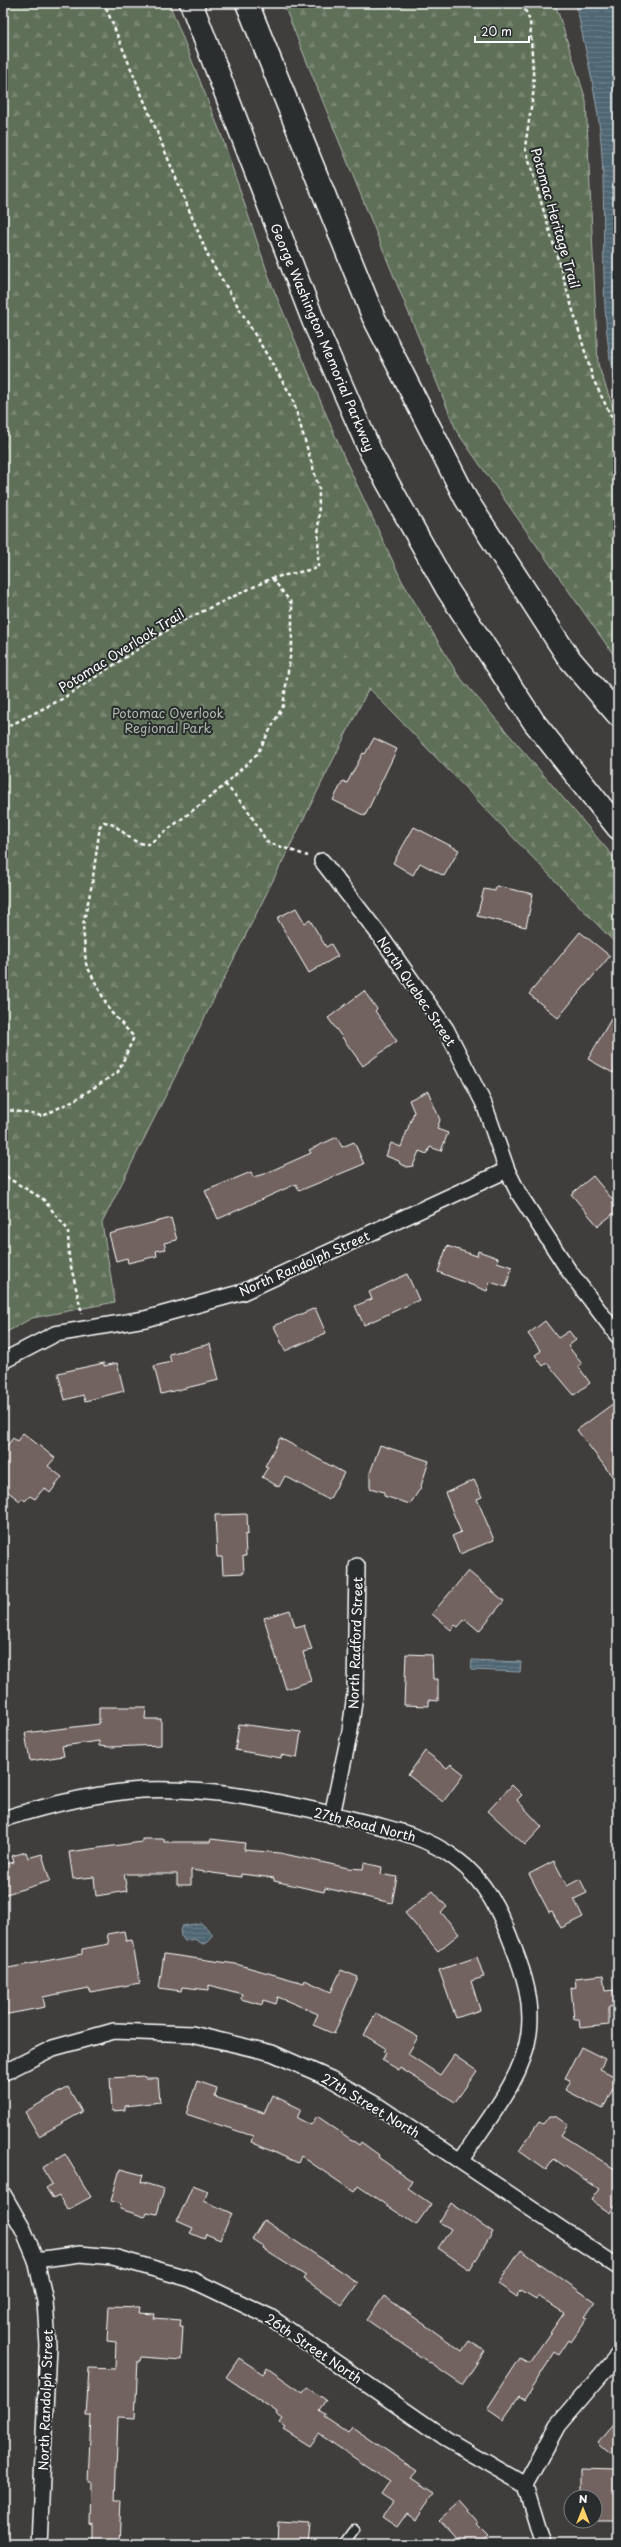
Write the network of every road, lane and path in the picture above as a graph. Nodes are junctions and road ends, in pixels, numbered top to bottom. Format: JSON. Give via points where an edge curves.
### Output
{"nodes":[{"id":1,"x":104,"y":3,"type":"edge"},
{"id":2,"x":191,"y":3,"type":"edge"},
{"id":3,"x":247,"y":3,"type":"edge"},
{"id":4,"x":522,"y":3,"type":"edge"},
{"id":5,"x":618,"y":430,"type":"edge"},
{"id":6,"x":272,"y":578,"type":"junction"},
{"id":7,"x":618,"y":716,"type":"edge"},
{"id":8,"x":3,"y":729,"type":"edge"},
{"id":9,"x":225,"y":784,"type":"junction"},
{"id":10,"x":618,"y":828,"type":"edge"},
{"id":11,"x":322,"y":861,"type":"joint"},
{"id":12,"x":3,"y":1109,"type":"edge"},
{"id":13,"x":3,"y":1170,"type":"edge"},
{"id":14,"x":507,"y":1170,"type":"junction"},
{"id":15,"x":86,"y":1329,"type":"junction"},
{"id":16,"x":618,"y":1336,"type":"edge"},
{"id":17,"x":3,"y":1361,"type":"edge"},
{"id":18,"x":357,"y":1566,"type":"dead end"},
{"id":19,"x":332,"y":1815,"type":"junction"},
{"id":20,"x":3,"y":1819,"type":"edge"},
{"id":21,"x":3,"y":2072,"type":"edge"},
{"id":22,"x":461,"y":2160,"type":"junction"},
{"id":23,"x":3,"y":2194,"type":"edge"},
{"id":24,"x":36,"y":2260,"type":"junction"},
{"id":25,"x":618,"y":2267,"type":"edge"},
{"id":26,"x":618,"y":2355,"type":"edge"},
{"id":27,"x":525,"y":2485,"type":"junction"},
{"id":28,"x":355,"y":2529,"type":"dead end"},
{"id":29,"x":39,"y":2544,"type":"edge"},
{"id":30,"x":344,"y":2544,"type":"edge"},
{"id":31,"x":543,"y":2544,"type":"edge"}],
"edges":[{"from":1,"to":6,"type":"path","name":"Potomac Overlook Trail","via":[[208,256],[292,397],[319,488],[318,568]]},
{"from":2,"to":10,"type":"highway","name":"George Washington Memorial Parkway","via":[[313,320],[371,453],[451,596],[534,722]]},
{"from":3,"to":7,"type":"highway","via":[[373,316],[466,499],[568,657]]},
{"from":4,"to":5,"type":"path","name":"Potomac Heritage Trail","via":[[530,21],[534,88],[525,147],[593,379]]},
{"from":6,"to":8,"type":"path","name":"Potomac Overlook Trail","via":[[176,624],[62,699]]},
{"from":6,"to":9,"type":"path","via":[[292,604],[292,644],[283,706],[257,754]]},
{"from":9,"to":11,"type":"path","via":[[247,809],[267,842]]},
{"from":9,"to":12,"type":"path","via":[[149,844],[131,841],[112,823],[104,822],[100,826],[83,925],[86,964],[110,1011],[134,1037],[118,1072],[78,1098],[43,1116]]},
{"from":11,"to":14,"type":"street","name":"North Quebec Street","via":[[381,937],[446,1029],[484,1104]]},
{"from":13,"to":15,"type":"path","via":[[8,1178],[43,1199],[68,1230],[69,1258]]},
{"from":14,"to":15,"type":"street","name":"North Randolph Street","via":[[243,1292],[145,1319]]},
{"from":14,"to":16,"type":"street","name":"North Quebec Street","via":[[519,1194],[569,1271]]},
{"from":15,"to":17,"type":"street","name":"North Randolph Street","via":[[55,1334]]},
{"from":18,"to":19,"type":"street","name":"North Radford Street","via":[[355,1694]]},
{"from":19,"to":20,"type":"street","name":"27th Road North","via":[[216,1794],[142,1790],[38,1808]]},
{"from":19,"to":22,"type":"street","name":"27th Road North","via":[[411,1834],[437,1846],[458,1860],[477,1878],[491,1897],[512,1941],[529,2000],[529,2033],[525,2051],[505,2093]]},
{"from":21,"to":22,"type":"street","name":"27th Street North","via":[[53,2048],[114,2031],[192,2034],[272,2053],[331,2079]]},
{"from":22,"to":25,"type":"street","name":"27th Street North"},
{"from":23,"to":24,"type":"street","name":"North Randolph Street","via":[[23,2229]]},
{"from":24,"to":27,"type":"street","name":"26th Street North","via":[[80,2254],[113,2257],[190,2279],[270,2317],[446,2439]]},
{"from":24,"to":29,"type":"street","name":"North Randolph Street","via":[[45,2302],[48,2346]]},
{"from":26,"to":27,"type":"street","via":[[558,2425]]},
{"from":27,"to":31,"type":"street"},
{"from":28,"to":30,"type":"lane"}]}
